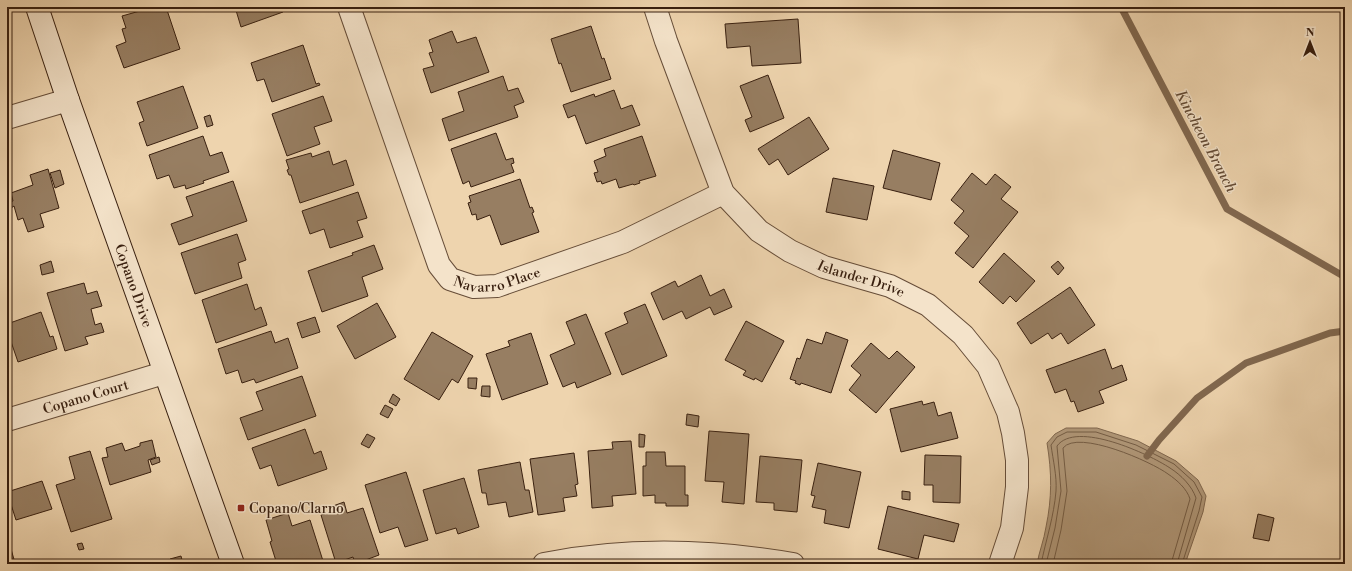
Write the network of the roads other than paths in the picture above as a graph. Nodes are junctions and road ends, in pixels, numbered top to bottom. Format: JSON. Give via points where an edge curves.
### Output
{"nodes":[{"id":1,"x":37,"y":7,"type":"edge"},
{"id":2,"x":349,"y":7,"type":"edge"},
{"id":3,"x":655,"y":7,"type":"edge"},
{"id":4,"x":68,"y":100,"type":"junction"},
{"id":5,"x":7,"y":118,"type":"edge"},
{"id":6,"x":723,"y":193,"type":"junction"},
{"id":7,"x":164,"y":373,"type":"junction"},
{"id":8,"x":7,"y":420,"type":"edge"},
{"id":9,"x":233,"y":564,"type":"edge"},
{"id":10,"x":544,"y":564,"type":"edge"},
{"id":11,"x":792,"y":564,"type":"edge"},
{"id":12,"x":1000,"y":564,"type":"edge"}],
"edges":[{"from":1,"to":4,"type":"street","name":"Copano Drive"},
{"from":2,"to":6,"type":"street","name":"Navarro Place","via":[[439,265],[450,279],[474,287],[497,286],[623,242]]},
{"from":3,"to":6,"type":"street","name":"Islander Drive"},
{"from":4,"to":5,"type":"street"},
{"from":4,"to":7,"type":"street","name":"Copano Drive"},
{"from":6,"to":12,"type":"street","name":"Islander Drive","via":[[759,231],[790,251],[824,267],[890,286],[928,306],[963,335],[988,366],[1008,412],[1017,460],[1012,528]]},
{"from":7,"to":8,"type":"street","name":"Copano Court"},
{"from":7,"to":9,"type":"street","name":"Copano Drive"},
{"from":10,"to":11,"type":"street","via":[[574,558],[639,554],[707,554]]}]}
